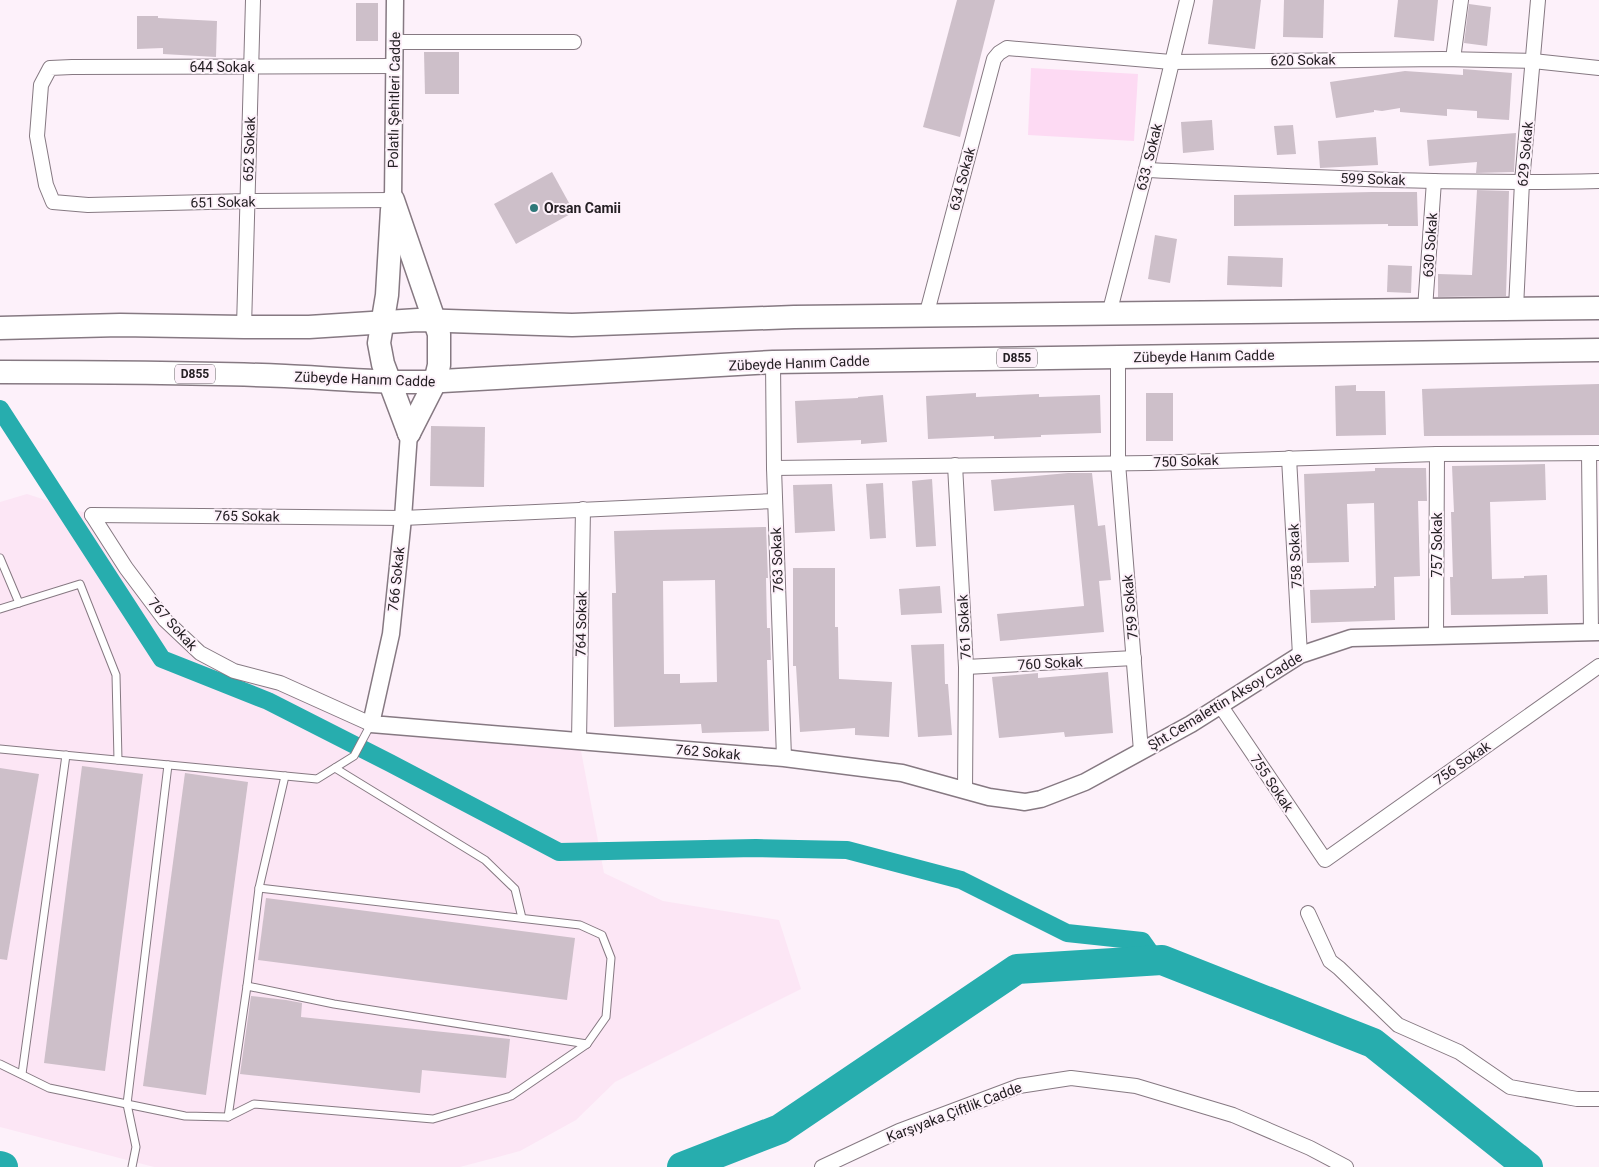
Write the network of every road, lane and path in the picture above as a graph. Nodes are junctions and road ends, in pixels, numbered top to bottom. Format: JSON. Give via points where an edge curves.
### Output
{"nodes":[{"id":1,"x":253,"y":0,"type":"edge"},
{"id":2,"x":395,"y":0,"type":"edge"},
{"id":3,"x":1187,"y":0,"type":"edge"},
{"id":4,"x":1461,"y":0,"type":"edge"},
{"id":5,"x":1538,"y":0,"type":"edge"},
{"id":6,"x":395,"y":42,"type":"junction"},
{"id":7,"x":574,"y":42,"type":"dead end"},
{"id":8,"x":1007,"y":48,"type":"joint"},
{"id":9,"x":1453,"y":59,"type":"junction"},
{"id":10,"x":1533,"y":61,"type":"junction"},
{"id":11,"x":1171,"y":62,"type":"junction"},
{"id":12,"x":394,"y":66,"type":"junction"},
{"id":13,"x":251,"y":67,"type":"junction"},
{"id":14,"x":1599,"y":68,"type":"edge"},
{"id":15,"x":1146,"y":170,"type":"junction"},
{"id":16,"x":1434,"y":181,"type":"junction"},
{"id":17,"x":1599,"y":181,"type":"edge"},
{"id":18,"x":1522,"y":182,"type":"junction"},
{"id":19,"x":393,"y":200,"type":"junction"},
{"id":20,"x":248,"y":201,"type":"junction"},
{"id":21,"x":53,"y":202,"type":"joint"},
{"id":22,"x":1516,"y":308,"type":"junction"},
{"id":23,"x":1599,"y":308,"type":"edge"},
{"id":24,"x":1425,"y":309,"type":"junction"},
{"id":25,"x":1108,"y":314,"type":"junction"},
{"id":26,"x":926,"y":316,"type":"junction"},
{"id":27,"x":436,"y":321,"type":"junction"},
{"id":28,"x":384,"y":322,"type":"junction"},
{"id":29,"x":0,"y":328,"type":"edge"},
{"id":30,"x":244,"y":328,"type":"junction"},
{"id":31,"x":1599,"y":350,"type":"edge"},
{"id":32,"x":1118,"y":357,"type":"junction"},
{"id":33,"x":773,"y":362,"type":"junction"},
{"id":34,"x":0,"y":372,"type":"edge"},
{"id":35,"x":389,"y":382,"type":"junction"},
{"id":36,"x":435,"y":382,"type":"junction"},
{"id":37,"x":409,"y":433,"type":"junction"},
{"id":38,"x":1594,"y":453,"type":"edge"},
{"id":39,"x":1437,"y":454,"type":"junction"},
{"id":40,"x":1289,"y":458,"type":"junction"},
{"id":41,"x":1118,"y":463,"type":"junction"},
{"id":42,"x":955,"y":465,"type":"junction"},
{"id":43,"x":774,"y":468,"type":"junction"},
{"id":44,"x":775,"y":500,"type":"junction"},
{"id":45,"x":583,"y":509,"type":"junction"},
{"id":46,"x":92,"y":515,"type":"joint"},
{"id":47,"x":403,"y":518,"type":"junction"},
{"id":48,"x":0,"y":558,"type":"edge"},
{"id":49,"x":19,"y":603,"type":"junction"},
{"id":50,"x":0,"y":609,"type":"edge"},
{"id":51,"x":1595,"y":632,"type":"edge"},
{"id":52,"x":1436,"y":636,"type":"junction"},
{"id":53,"x":1300,"y":655,"type":"junction"},
{"id":54,"x":1134,"y":658,"type":"junction"},
{"id":55,"x":1599,"y":666,"type":"edge"},
{"id":56,"x":966,"y":668,"type":"junction"},
{"id":57,"x":1220,"y":705,"type":"junction"},
{"id":58,"x":371,"y":724,"type":"junction"},
{"id":59,"x":579,"y":740,"type":"junction"},
{"id":60,"x":0,"y":749,"type":"edge"},
{"id":61,"x":1141,"y":751,"type":"junction"},
{"id":62,"x":66,"y":755,"type":"junction"},
{"id":63,"x":784,"y":758,"type":"junction"},
{"id":64,"x":118,"y":760,"type":"junction"},
{"id":65,"x":168,"y":765,"type":"junction"},
{"id":66,"x":336,"y":768,"type":"junction"},
{"id":67,"x":286,"y":776,"type":"junction"},
{"id":68,"x":965,"y":790,"type":"junction"},
{"id":69,"x":1041,"y":799,"type":"joint"},
{"id":70,"x":1325,"y":860,"type":"joint"},
{"id":71,"x":259,"y":888,"type":"junction"},
{"id":72,"x":1308,"y":913,"type":"dead end"},
{"id":73,"x":522,"y":918,"type":"junction"},
{"id":74,"x":247,"y":986,"type":"junction"},
{"id":75,"x":588,"y":1044,"type":"junction"},
{"id":76,"x":0,"y":1064,"type":"edge"},
{"id":77,"x":22,"y":1074,"type":"junction"},
{"id":78,"x":1599,"y":1099,"type":"edge"},
{"id":79,"x":127,"y":1104,"type":"junction"},
{"id":80,"x":228,"y":1117,"type":"junction"},
{"id":81,"x":132,"y":1167,"type":"edge"},
{"id":82,"x":822,"y":1167,"type":"edge"},
{"id":83,"x":1346,"y":1167,"type":"edge"}],
"edges":[{"from":1,"to":13,"type":"street","name":"652 Sokak"},
{"from":2,"to":6,"type":"street","name":"Polatlı Şehitleri Cadde"},
{"from":3,"to":11,"type":"street","name":"633. Sokak"},
{"from":4,"to":9,"type":"street"},
{"from":5,"to":10,"type":"street","name":"629 Sokak"},
{"from":6,"to":7,"type":"street"},
{"from":6,"to":12,"type":"street","name":"Polatlı Şehitleri Cadde"},
{"from":8,"to":11,"type":"street","name":"620 Sokak"},
{"from":8,"to":26,"type":"street","name":"634 Sokak","via":[[994,59]]},
{"from":9,"to":10,"type":"street","name":"620 Sokak"},
{"from":9,"to":11,"type":"street","name":"620 Sokak"},
{"from":10,"to":14,"type":"street","name":"620 Sokak"},
{"from":10,"to":18,"type":"street","name":"629 Sokak"},
{"from":11,"to":15,"type":"street","name":"633. Sokak"},
{"from":12,"to":13,"type":"street","name":"644 Sokak"},
{"from":12,"to":19,"type":"street","name":"Polatlı Şehitleri Cadde"},
{"from":13,"to":20,"type":"street","name":"652 Sokak"},
{"from":13,"to":21,"type":"street","name":"644 Sokak","via":[[50,68],[41,85],[38,136],[46,185]]},
{"from":15,"to":16,"type":"street","name":"599 Sokak"},
{"from":15,"to":25,"type":"street","name":"633. Sokak"},
{"from":16,"to":18,"type":"street","name":"599 Sokak"},
{"from":16,"to":24,"type":"street","name":"630 Sokak"},
{"from":17,"to":18,"type":"street","name":"599 Sokak"},
{"from":18,"to":22,"type":"street","name":"629 Sokak"},
{"from":19,"to":20,"type":"street","name":"651 Sokak"},
{"from":19,"to":27,"type":"highway"},
{"from":19,"to":28,"type":"highway"},
{"from":20,"to":21,"type":"street","name":"651 Sokak","via":[[88,205]]},
{"from":20,"to":30,"type":"street","name":"652 Sokak"},
{"from":22,"to":23,"type":"highway"},
{"from":22,"to":24,"type":"highway"},
{"from":24,"to":25,"type":"highway"},
{"from":25,"to":26,"type":"highway"},
{"from":26,"to":27,"type":"highway","via":[[572,325]]},
{"from":27,"to":28,"type":"highway"},
{"from":27,"to":36,"type":"highway","via":[[440,353]]},
{"from":28,"to":30,"type":"highway"},
{"from":28,"to":35,"type":"highway","via":[[379,344]]},
{"from":29,"to":30,"type":"highway","via":[[120,324]]},
{"from":31,"to":32,"type":"highway","name":"Zübeyde Hanım Cadde","number":"D855"},
{"from":32,"to":33,"type":"highway","name":"Zübeyde Hanım Cadde","number":"D855"},
{"from":32,"to":41,"type":"street","name":"759 Sokak"},
{"from":33,"to":36,"type":"highway","name":"Zübeyde Hanım Cadde","number":"D855"},
{"from":33,"to":43,"type":"street","name":"763 Sokak"},
{"from":34,"to":35,"type":"highway","name":"Zübeyde Hanım Cadde","number":"D855","via":[[143,372]]},
{"from":35,"to":36,"type":"highway","name":"Zübeyde Hanım Cadde","number":"D855"},
{"from":35,"to":37,"type":"highway"},
{"from":36,"to":37,"type":"highway"},
{"from":37,"to":47,"type":"street","name":"766 Sokak"},
{"from":38,"to":39,"type":"street","name":"750 Sokak"},
{"from":38,"to":51,"type":"street"},
{"from":39,"to":40,"type":"street","name":"750 Sokak"},
{"from":39,"to":52,"type":"street","name":"757 Sokak"},
{"from":40,"to":41,"type":"street","name":"750 Sokak"},
{"from":40,"to":53,"type":"street","name":"758 Sokak"},
{"from":41,"to":42,"type":"street","name":"750 Sokak"},
{"from":41,"to":54,"type":"street","name":"759 Sokak"},
{"from":42,"to":43,"type":"street","name":"750 Sokak"},
{"from":42,"to":56,"type":"street","name":"761 Sokak"},
{"from":43,"to":44,"type":"street","name":"763 Sokak"},
{"from":44,"to":45,"type":"street","name":"765 Sokak"},
{"from":44,"to":63,"type":"street","name":"763 Sokak"},
{"from":45,"to":47,"type":"street","name":"765 Sokak"},
{"from":45,"to":59,"type":"street","name":"764 Sokak"},
{"from":46,"to":47,"type":"street","name":"765 Sokak"},
{"from":46,"to":58,"type":"street","name":"767 Sokak","via":[[126,568],[166,620],[200,653],[234,671],[280,683]]},
{"from":47,"to":58,"type":"street","name":"766 Sokak","via":[[391,634]]},
{"from":48,"to":49,"type":"lane"},
{"from":49,"to":50,"type":"lane"},
{"from":49,"to":64,"type":"lane","via":[[80,584],[116,675]]},
{"from":51,"to":52,"type":"street","name":"Şht.Cemalettin Aksoy Cadde"},
{"from":52,"to":53,"type":"street","name":"Şht.Cemalettin Aksoy Cadde","via":[[1351,638]]},
{"from":53,"to":57,"type":"street","name":"Şht.Cemalettin Aksoy Cadde"},
{"from":54,"to":56,"type":"street","name":"760 Sokak"},
{"from":54,"to":61,"type":"street","name":"759 Sokak"},
{"from":55,"to":70,"type":"street","name":"756 Sokak"},
{"from":56,"to":68,"type":"street","name":"761 Sokak"},
{"from":57,"to":61,"type":"street","name":"Şht.Cemalettin Aksoy Cadde"},
{"from":57,"to":70,"type":"street","name":"755 Sokak"},
{"from":58,"to":59,"type":"street","name":"762 Sokak"},
{"from":58,"to":66,"type":"lane","via":[[354,756]]},
{"from":59,"to":63,"type":"street","name":"762 Sokak"},
{"from":60,"to":62,"type":"lane"},
{"from":61,"to":69,"type":"street","name":"Şht.Cemalettin Aksoy Cadde","via":[[1085,782]]},
{"from":62,"to":64,"type":"lane"},
{"from":62,"to":77,"type":"lane"},
{"from":63,"to":68,"type":"street","name":"762 Sokak","via":[[902,773]]},
{"from":64,"to":65,"type":"lane"},
{"from":65,"to":67,"type":"lane"},
{"from":65,"to":79,"type":"lane"},
{"from":66,"to":67,"type":"lane","via":[[317,780]]},
{"from":66,"to":73,"type":"lane","via":[[485,860],[515,889]]},
{"from":67,"to":71,"type":"lane"},
{"from":68,"to":69,"type":"street","name":"762 Sokak","via":[[1024,802]]},
{"from":71,"to":73,"type":"lane"},
{"from":71,"to":74,"type":"lane"},
{"from":72,"to":78,"type":"street","via":[[1330,961],[1398,1025],[1459,1052],[1510,1087],[1577,1100]]},
{"from":73,"to":75,"type":"lane","via":[[580,925],[602,935],[610,958],[606,1017]]},
{"from":74,"to":75,"type":"lane","via":[[334,1004]]},
{"from":74,"to":80,"type":"lane"},
{"from":75,"to":80,"type":"lane","via":[[511,1096],[433,1119],[254,1104]]},
{"from":76,"to":77,"type":"lane"},
{"from":77,"to":79,"type":"lane","via":[[49,1088]]},
{"from":79,"to":80,"type":"lane","via":[[184,1116]]},
{"from":79,"to":81,"type":"lane","via":[[136,1147]]},
{"from":82,"to":83,"type":"street","name":"Karşıyaka Çiftlik Cadde","via":[[899,1131],[1019,1086],[1071,1078],[1136,1086],[1233,1115]]}]}
